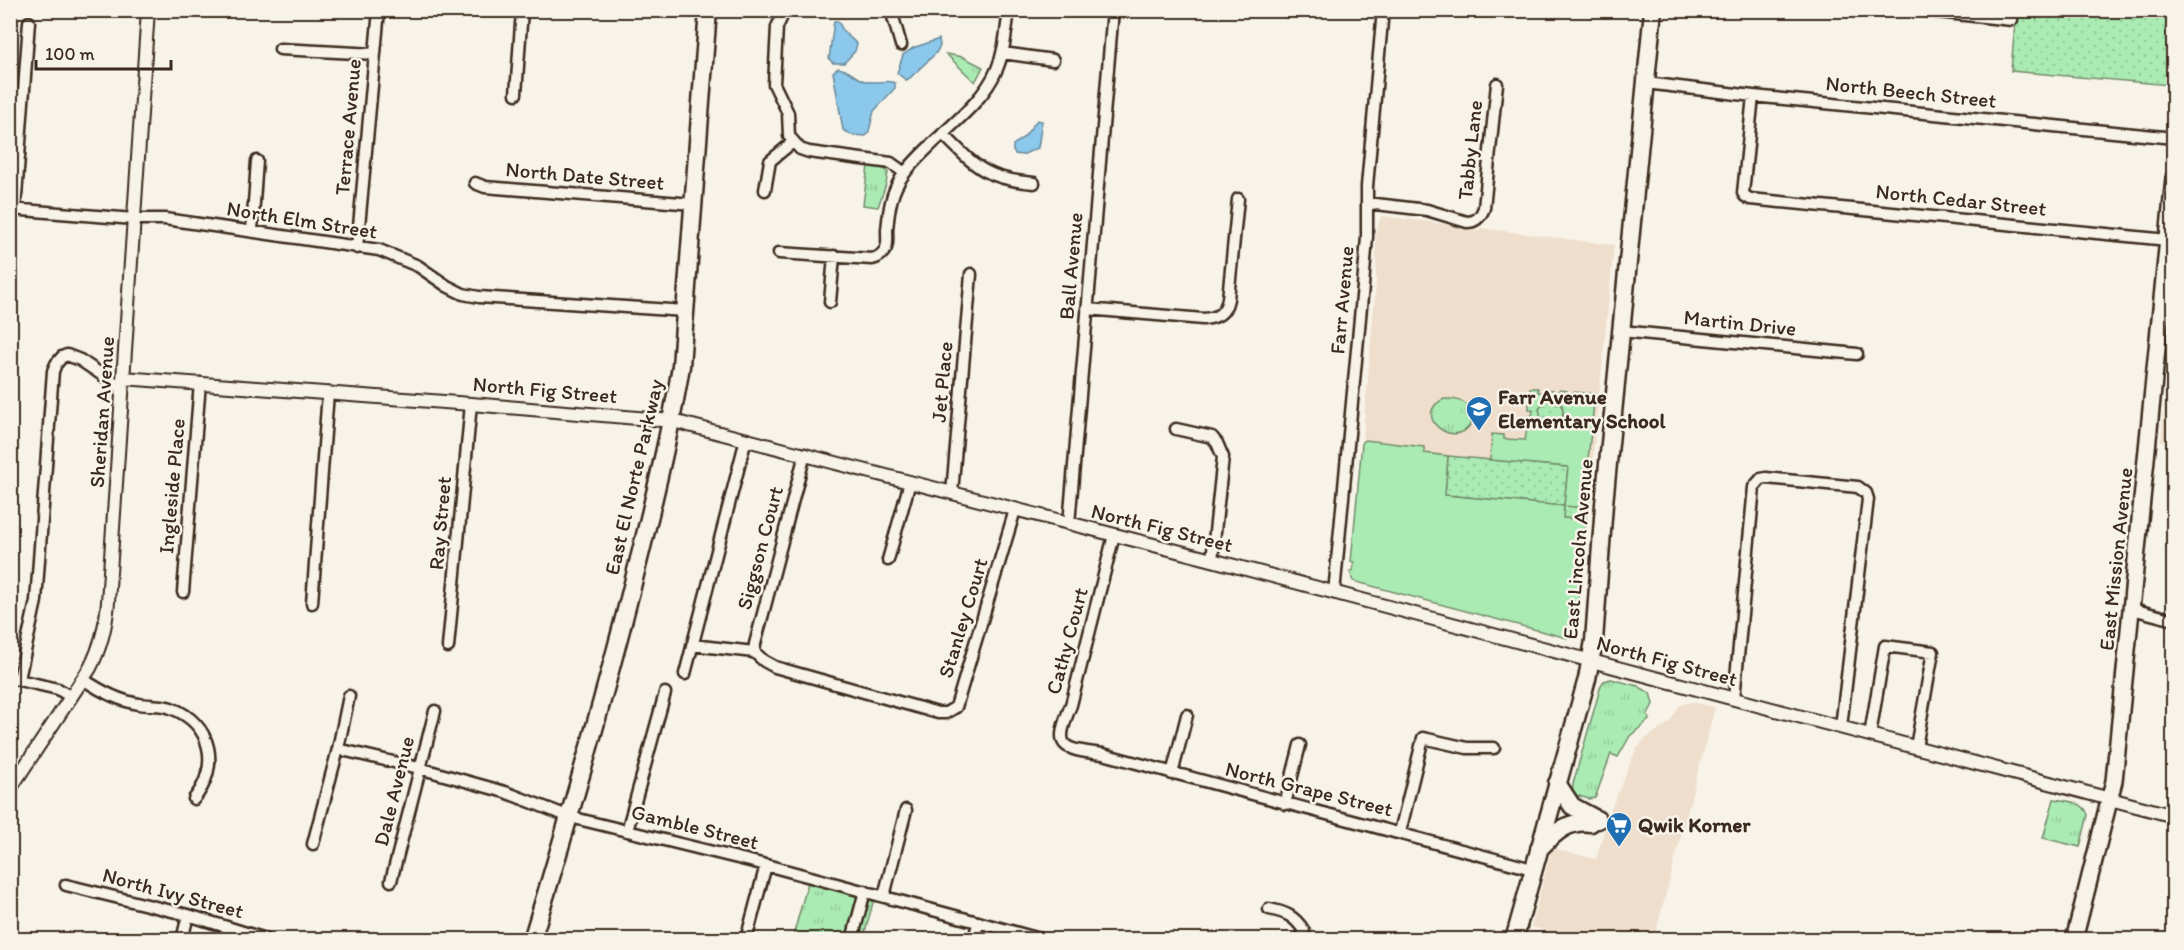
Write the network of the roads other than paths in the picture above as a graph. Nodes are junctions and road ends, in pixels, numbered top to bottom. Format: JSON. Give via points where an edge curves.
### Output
{"nodes":[{"id":1,"x":148,"y":10,"type":"edge"},
{"id":2,"x":379,"y":10,"type":"edge"},
{"id":3,"x":522,"y":10,"type":"edge"},
{"id":4,"x":708,"y":10,"type":"edge"},
{"id":5,"x":785,"y":10,"type":"edge"},
{"id":6,"x":891,"y":10,"type":"edge"},
{"id":7,"x":1009,"y":10,"type":"edge"},
{"id":8,"x":1113,"y":10,"type":"edge"},
{"id":9,"x":1383,"y":10,"type":"edge"},
{"id":10,"x":1653,"y":10,"type":"edge"},
{"id":11,"x":1659,"y":10,"type":"edge"},
{"id":12,"x":1918,"y":10,"type":"edge"},
{"id":13,"x":1963,"y":13,"type":"edge"},
{"id":14,"x":2012,"y":20,"type":"dead end"},
{"id":15,"x":29,"y":22,"type":"dead end"},
{"id":16,"x":901,"y":45,"type":"dead end"},
{"id":17,"x":280,"y":49,"type":"dead end"},
{"id":18,"x":1003,"y":53,"type":"junction"},
{"id":19,"x":375,"y":54,"type":"junction"},
{"id":20,"x":1053,"y":60,"type":"dead end"},
{"id":21,"x":1646,"y":83,"type":"junction"},
{"id":22,"x":1497,"y":84,"type":"dead end"},
{"id":23,"x":516,"y":94,"type":"dead end"},
{"id":24,"x":1753,"y":96,"type":"junction"},
{"id":25,"x":943,"y":134,"type":"junction"},
{"id":26,"x":2174,"y":138,"type":"edge"},
{"id":27,"x":793,"y":142,"type":"junction"},
{"id":28,"x":257,"y":162,"type":"dead end"},
{"id":29,"x":905,"y":173,"type":"junction"},
{"id":30,"x":2174,"y":178,"type":"edge"},
{"id":31,"x":475,"y":183,"type":"dead end"},
{"id":32,"x":1034,"y":183,"type":"dead end"},
{"id":33,"x":765,"y":190,"type":"dead end"},
{"id":34,"x":1238,"y":199,"type":"dead end"},
{"id":35,"x":1367,"y":203,"type":"junction"},
{"id":36,"x":693,"y":204,"type":"junction"},
{"id":37,"x":13,"y":209,"type":"edge"},
{"id":38,"x":134,"y":219,"type":"junction"},
{"id":39,"x":252,"y":230,"type":"junction"},
{"id":40,"x":2168,"y":240,"type":"junction"},
{"id":41,"x":357,"y":248,"type":"junction"},
{"id":42,"x":779,"y":253,"type":"dead end"},
{"id":43,"x":834,"y":256,"type":"junction"},
{"id":44,"x":971,"y":274,"type":"dead end"},
{"id":45,"x":830,"y":302,"type":"dead end"},
{"id":46,"x":1087,"y":309,"type":"junction"},
{"id":47,"x":685,"y":311,"type":"junction"},
{"id":48,"x":1621,"y":331,"type":"junction"},
{"id":49,"x":1857,"y":354,"type":"dead end"},
{"id":50,"x":123,"y":383,"type":"junction"},
{"id":51,"x":200,"y":383,"type":"junction"},
{"id":52,"x":328,"y":393,"type":"junction"},
{"id":53,"x":471,"y":404,"type":"junction"},
{"id":54,"x":672,"y":421,"type":"junction"},
{"id":55,"x":1176,"y":429,"type":"dead end"},
{"id":56,"x":746,"y":439,"type":"junction"},
{"id":57,"x":805,"y":454,"type":"junction"},
{"id":58,"x":910,"y":482,"type":"junction"},
{"id":59,"x":952,"y":493,"type":"junction"},
{"id":60,"x":1015,"y":510,"type":"junction"},
{"id":61,"x":1069,"y":524,"type":"junction"},
{"id":62,"x":1114,"y":535,"type":"junction"},
{"id":63,"x":888,"y":560,"type":"dead end"},
{"id":64,"x":1212,"y":560,"type":"junction"},
{"id":65,"x":183,"y":592,"type":"dead end"},
{"id":66,"x":1334,"y":593,"type":"junction"},
{"id":67,"x":312,"y":603,"type":"dead end"},
{"id":68,"x":2132,"y":609,"type":"junction"},
{"id":69,"x":2174,"y":620,"type":"edge"},
{"id":70,"x":692,"y":645,"type":"junction"},
{"id":71,"x":448,"y":647,"type":"dead end"},
{"id":72,"x":754,"y":652,"type":"junction"},
{"id":73,"x":1590,"y":661,"type":"junction"},
{"id":74,"x":685,"y":674,"type":"dead end"},
{"id":75,"x":15,"y":679,"type":"edge"},
{"id":76,"x":83,"y":679,"type":"junction"},
{"id":77,"x":665,"y":693,"type":"dead end"},
{"id":78,"x":349,"y":696,"type":"dead end"},
{"id":79,"x":71,"y":697,"type":"junction"},
{"id":80,"x":1734,"y":699,"type":"junction"},
{"id":81,"x":435,"y":711,"type":"dead end"},
{"id":82,"x":1187,"y":716,"type":"dead end"},
{"id":83,"x":1841,"y":727,"type":"junction"},
{"id":84,"x":1870,"y":735,"type":"junction"},
{"id":85,"x":1300,"y":745,"type":"dead end"},
{"id":86,"x":1916,"y":747,"type":"junction"},
{"id":87,"x":1494,"y":748,"type":"dead end"},
{"id":88,"x":338,"y":749,"type":"junction"},
{"id":89,"x":1075,"y":751,"type":"joint"},
{"id":90,"x":419,"y":768,"type":"junction"},
{"id":91,"x":1172,"y":774,"type":"junction"},
{"id":92,"x":1557,"y":783,"type":"junction"},
{"id":93,"x":10,"y":789,"type":"edge"},
{"id":94,"x":194,"y":799,"type":"dead end"},
{"id":95,"x":2110,"y":799,"type":"junction"},
{"id":96,"x":1285,"y":804,"type":"junction"},
{"id":97,"x":906,"y":810,"type":"dead end"},
{"id":98,"x":2174,"y":816,"type":"edge"},
{"id":99,"x":570,"y":817,"type":"junction"},
{"id":100,"x":627,"y":831,"type":"junction"},
{"id":101,"x":1400,"y":832,"type":"junction"},
{"id":102,"x":313,"y":844,"type":"dead end"},
{"id":103,"x":1538,"y":849,"type":"junction"},
{"id":104,"x":766,"y":865,"type":"junction"},
{"id":105,"x":1532,"y":869,"type":"junction"},
{"id":106,"x":391,"y":881,"type":"dead end"},
{"id":107,"x":66,"y":885,"type":"dead end"},
{"id":108,"x":865,"y":891,"type":"junction"},
{"id":109,"x":884,"y":896,"type":"junction"},
{"id":110,"x":1269,"y":909,"type":"dead end"},
{"id":111,"x":188,"y":915,"type":"junction"},
{"id":112,"x":979,"y":922,"type":"junction"},
{"id":113,"x":182,"y":939,"type":"edge"},
{"id":114,"x":269,"y":939,"type":"edge"},
{"id":115,"x":532,"y":939,"type":"edge"},
{"id":116,"x":747,"y":939,"type":"edge"},
{"id":117,"x":852,"y":939,"type":"edge"},
{"id":118,"x":973,"y":939,"type":"edge"},
{"id":119,"x":1044,"y":939,"type":"edge"},
{"id":120,"x":1301,"y":939,"type":"edge"},
{"id":121,"x":1514,"y":939,"type":"edge"},
{"id":122,"x":2074,"y":939,"type":"edge"}],
"edges":[{"from":1,"to":38,"type":"street","name":"Sheridan Avenue"},
{"from":2,"to":19,"type":"street","name":"Terrace Avenue"},
{"from":3,"to":23,"type":"street"},
{"from":4,"to":36,"type":"main road","name":"East El Norte Parkway"},
{"from":5,"to":27,"type":"street","via":[[777,27],[774,84],[788,113]]},
{"from":6,"to":16,"type":"street"},
{"from":7,"to":18,"type":"street"},
{"from":8,"to":46,"type":"street","name":"Ball Avenue"},
{"from":9,"to":35,"type":"street","name":"Farr Avenue"},
{"from":10,"to":21,"type":"main road","name":"East Lincoln Avenue"},
{"from":11,"to":21,"type":"main road"},
{"from":12,"to":13,"type":"street"},
{"from":13,"to":14,"type":"street"},
{"from":15,"to":37,"type":"street"},
{"from":17,"to":19,"type":"street"},
{"from":18,"to":20,"type":"street"},
{"from":18,"to":25,"type":"street","via":[[987,86]]},
{"from":19,"to":41,"type":"street","name":"Terrace Avenue"},
{"from":21,"to":24,"type":"street","name":"North Beech Street"},
{"from":21,"to":48,"type":"main road","name":"East Lincoln Avenue"},
{"from":22,"to":35,"type":"street","name":"Tabby Lane","via":[[1484,208],[1478,219],[1460,221],[1427,210]]},
{"from":24,"to":26,"type":"street","name":"North Beech Street"},
{"from":24,"to":40,"type":"street","name":"North Cedar Street","via":[[1743,193],[1750,199]]},
{"from":25,"to":29,"type":"street"},
{"from":25,"to":32,"type":"street","via":[[976,167],[1009,181]]},
{"from":27,"to":29,"type":"street","via":[[809,152],[891,163]]},
{"from":27,"to":33,"type":"street","via":[[770,161]]},
{"from":28,"to":39,"type":"street"},
{"from":29,"to":43,"type":"street","via":[[891,198],[886,248],[878,258]]},
{"from":30,"to":40,"type":"main road","name":"East Mission Avenue"},
{"from":31,"to":36,"type":"street","name":"North Date Street","via":[[485,187]]},
{"from":34,"to":46,"type":"street","via":[[1227,307],[1221,314],[1203,320]]},
{"from":35,"to":66,"type":"street","name":"Farr Avenue"},
{"from":36,"to":47,"type":"main road","name":"East El Norte Parkway"},
{"from":37,"to":38,"type":"street","name":"North Elm Street"},
{"from":38,"to":39,"type":"street","name":"North Elm Street"},
{"from":38,"to":50,"type":"street","name":"Sheridan Avenue"},
{"from":39,"to":41,"type":"street","name":"North Elm Street"},
{"from":40,"to":68,"type":"main road","name":"East Mission Avenue"},
{"from":41,"to":47,"type":"street","name":"North Elm Street","via":[[389,254],[418,266],[455,290],[479,297]]},
{"from":42,"to":43,"type":"street"},
{"from":43,"to":45,"type":"street"},
{"from":44,"to":59,"type":"street","name":"Jet Place"},
{"from":46,"to":61,"type":"street","name":"Ball Avenue"},
{"from":47,"to":54,"type":"main road","name":"East El Norte Parkway"},
{"from":48,"to":49,"type":"street","name":"Martin Drive"},
{"from":48,"to":73,"type":"main road","name":"East Lincoln Avenue"},
{"from":50,"to":51,"type":"street","name":"North Fig Street"},
{"from":50,"to":75,"type":"street","via":[[73,357],[62,357],[53,371],[36,601]]},
{"from":50,"to":76,"type":"street","name":"Sheridan Avenue","via":[[106,619],[99,650]]},
{"from":51,"to":52,"type":"street","name":"North Fig Street"},
{"from":51,"to":65,"type":"street","name":"Ingleside Place"},
{"from":52,"to":53,"type":"street","name":"North Fig Street"},
{"from":52,"to":67,"type":"street"},
{"from":53,"to":54,"type":"street","name":"North Fig Street"},
{"from":53,"to":71,"type":"street","name":"Ray Street"},
{"from":54,"to":56,"type":"street","name":"North Fig Street"},
{"from":54,"to":99,"type":"main road","name":"East El Norte Parkway","via":[[609,679]]},
{"from":55,"to":64,"type":"street","via":[[1212,437],[1223,457]]},
{"from":56,"to":57,"type":"street","name":"North Fig Street"},
{"from":56,"to":70,"type":"street"},
{"from":57,"to":58,"type":"street","name":"North Fig Street"},
{"from":57,"to":72,"type":"street","name":"Siggson Court"},
{"from":58,"to":59,"type":"street","name":"North Fig Street"},
{"from":58,"to":63,"type":"street"},
{"from":59,"to":60,"type":"street","name":"North Fig Street"},
{"from":60,"to":61,"type":"street","name":"North Fig Street"},
{"from":60,"to":72,"type":"street","name":"Stanley Court","via":[[956,707],[946,713],[776,667]]},
{"from":61,"to":62,"type":"street","name":"North Fig Street"},
{"from":62,"to":64,"type":"street","name":"North Fig Street"},
{"from":62,"to":89,"type":"street","name":"Cathy Court","via":[[1071,705],[1061,730],[1062,741]]},
{"from":64,"to":66,"type":"street","name":"North Fig Street"},
{"from":66,"to":73,"type":"street","name":"North Fig Street"},
{"from":68,"to":69,"type":"street"},
{"from":68,"to":95,"type":"main road","name":"East Mission Avenue"},
{"from":70,"to":72,"type":"street"},
{"from":70,"to":74,"type":"street"},
{"from":73,"to":80,"type":"street","name":"North Fig Street"},
{"from":73,"to":92,"type":"main road","name":"East Lincoln Avenue"},
{"from":75,"to":79,"type":"street","via":[[58,689]]},
{"from":76,"to":79,"type":"street","name":"Sheridan Avenue"},
{"from":76,"to":94,"type":"street","via":[[119,698],[171,708],[191,719],[204,735],[210,753],[203,788]]},
{"from":77,"to":100,"type":"street"},
{"from":78,"to":88,"type":"street"},
{"from":79,"to":93,"type":"street","name":"Sheridan Avenue"},
{"from":80,"to":83,"type":"street","name":"North Fig Street"},
{"from":80,"to":83,"type":"street","via":[[1754,487],[1766,478],[1858,487],[1868,499]]},
{"from":81,"to":90,"type":"street","name":"Dale Avenue"},
{"from":82,"to":91,"type":"street"},
{"from":83,"to":84,"type":"street","name":"North Fig Street"},
{"from":84,"to":86,"type":"street","name":"North Fig Street"},
{"from":84,"to":86,"type":"street","via":[[1885,646],[1933,651]]},
{"from":85,"to":96,"type":"street"},
{"from":86,"to":95,"type":"street","name":"North Fig Street"},
{"from":87,"to":101,"type":"street","via":[[1467,748],[1422,738]]},
{"from":88,"to":90,"type":"street","name":"Gamble Street"},
{"from":88,"to":102,"type":"street"},
{"from":89,"to":91,"type":"street","name":"North Grape Street","via":[[1103,754]]},
{"from":90,"to":99,"type":"street","name":"Gamble Street","via":[[505,792]]},
{"from":90,"to":106,"type":"street","name":"Dale Avenue"},
{"from":91,"to":96,"type":"street","name":"North Grape Street"},
{"from":92,"to":103,"type":"main road","name":"East Lincoln Avenue"},
{"from":92,"to":103,"type":"main road","via":[[1572,806],[1596,823],[1580,821],[1565,826]]},
{"from":95,"to":98,"type":"street","name":"North Fig Street"},
{"from":95,"to":122,"type":"main road","name":"East Mission Avenue"},
{"from":96,"to":101,"type":"street","name":"North Grape Street"},
{"from":97,"to":109,"type":"street"},
{"from":99,"to":100,"type":"street","name":"Gamble Street"},
{"from":99,"to":115,"type":"main road","name":"East El Norte Parkway"},
{"from":100,"to":104,"type":"street","name":"Gamble Street"},
{"from":101,"to":105,"type":"street","name":"North Grape Street"},
{"from":103,"to":105,"type":"main road","name":"East Lincoln Avenue"},
{"from":104,"to":108,"type":"street","name":"Gamble Street"},
{"from":104,"to":116,"type":"street"},
{"from":105,"to":121,"type":"main road","name":"East Lincoln Avenue"},
{"from":107,"to":111,"type":"street","name":"North Ivy Street"},
{"from":108,"to":109,"type":"street","name":"Gamble Street"},
{"from":108,"to":117,"type":"street"},
{"from":109,"to":112,"type":"street","name":"Gamble Street"},
{"from":110,"to":120,"type":"street","via":[[1297,919],[1304,931]]},
{"from":111,"to":113,"type":"street"},
{"from":111,"to":114,"type":"street","name":"North Ivy Street"},
{"from":112,"to":118,"type":"street"},
{"from":112,"to":119,"type":"street","name":"Gamble Street"}]}
